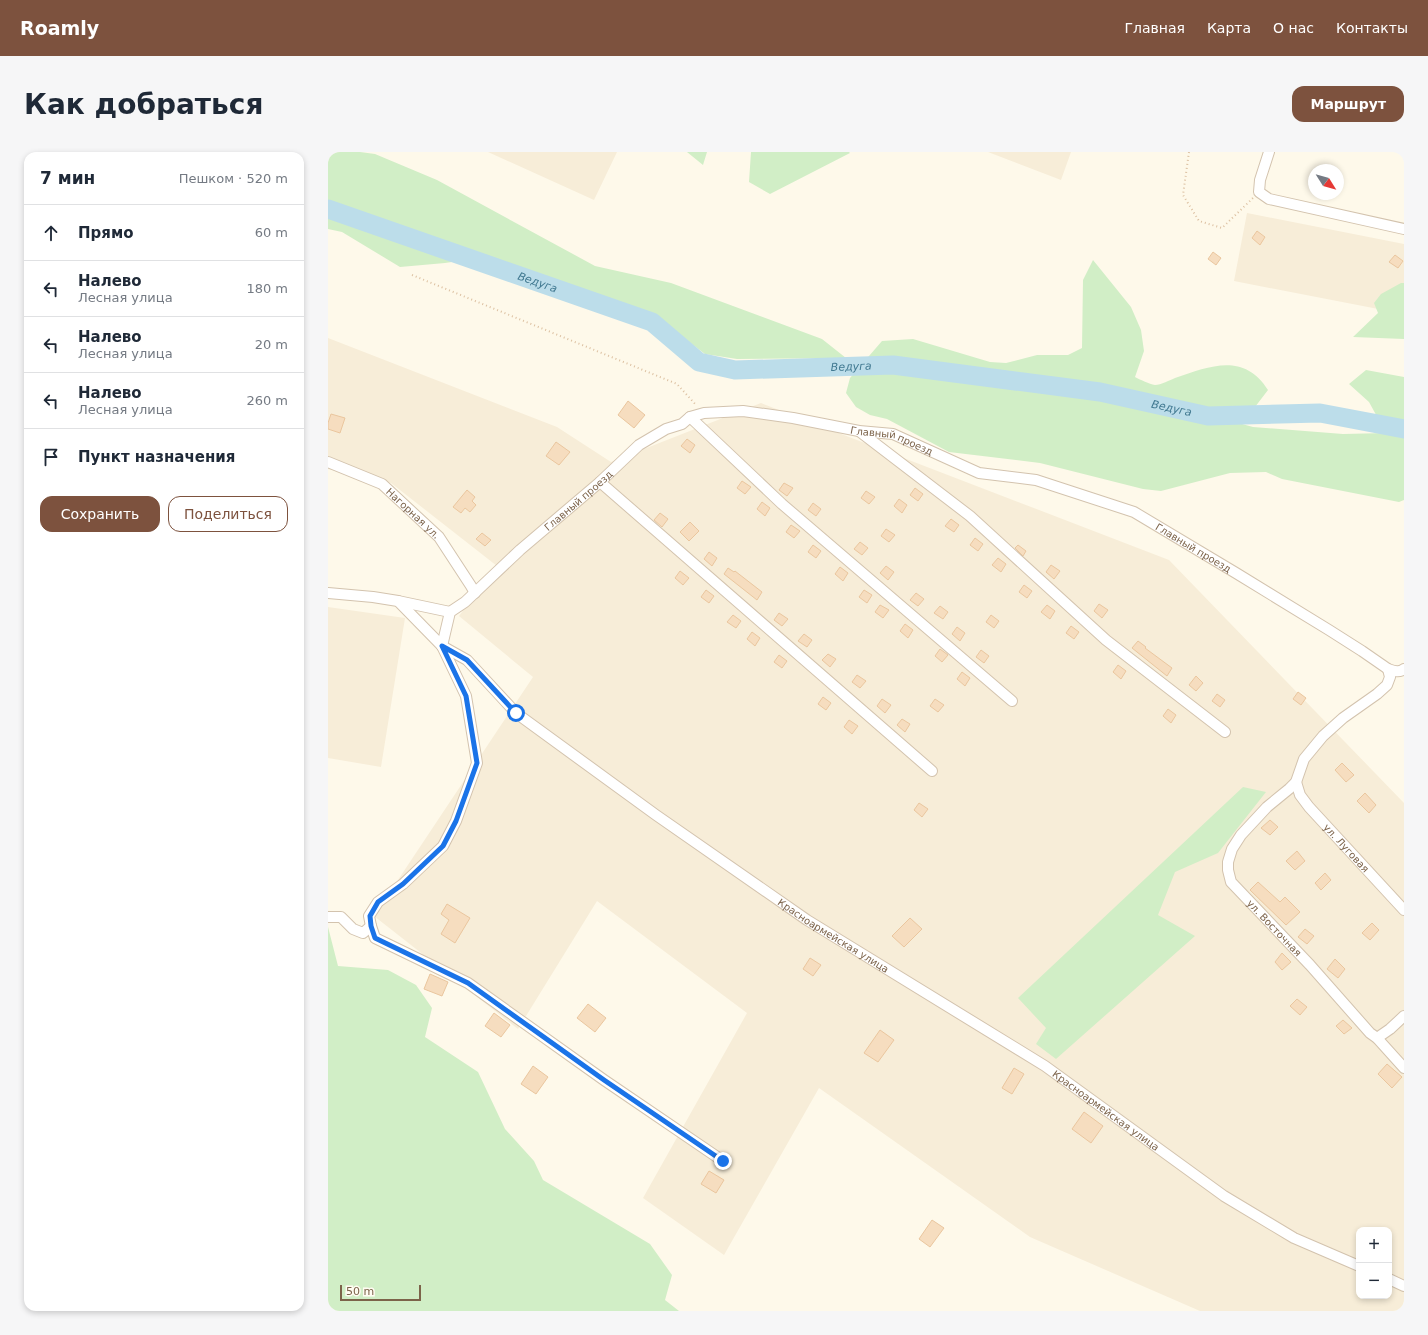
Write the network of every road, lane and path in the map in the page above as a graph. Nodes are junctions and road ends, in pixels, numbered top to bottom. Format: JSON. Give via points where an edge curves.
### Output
{"nodes":[{"id":1,"x":1189,"y":152,"type":"edge"},
{"id":2,"x":1269,"y":152,"type":"edge"},
{"id":3,"x":1259,"y":192,"type":"junction"},
{"id":4,"x":1404,"y":229,"type":"edge"},
{"id":5,"x":412,"y":275,"type":"dead end"},
{"id":6,"x":704,"y":413,"type":"junction"},
{"id":7,"x":690,"y":416,"type":"junction"},
{"id":8,"x":859,"y":431,"type":"junction"},
{"id":9,"x":328,"y":462,"type":"edge"},
{"id":10,"x":600,"y":482,"type":"junction"},
{"id":11,"x":328,"y":592,"type":"edge"},
{"id":12,"x":474,"y":593,"type":"junction"},
{"id":13,"x":398,"y":601,"type":"junction"},
{"id":14,"x":450,"y":612,"type":"junction"},
{"id":15,"x":442,"y":646,"type":"junction"},
{"id":16,"x":1388,"y":669,"type":"junction"},
{"id":17,"x":1404,"y":669,"type":"edge"},
{"id":18,"x":1012,"y":701,"type":"dead end"},
{"id":19,"x":1224,"y":732,"type":"dead end"},
{"id":20,"x":932,"y":771,"type":"dead end"},
{"id":21,"x":1296,"y":782,"type":"junction"},
{"id":22,"x":1404,"y":910,"type":"edge"},
{"id":23,"x":328,"y":917,"type":"edge"},
{"id":24,"x":371,"y":926,"type":"junction"},
{"id":25,"x":1404,"y":1016,"type":"edge"},
{"id":26,"x":1376,"y":1038,"type":"junction"},
{"id":27,"x":1404,"y":1068,"type":"edge"},
{"id":28,"x":723,"y":1161,"type":"dead end"},
{"id":29,"x":1356,"y":1265,"type":"edge"},
{"id":30,"x":1392,"y":1280,"type":"edge"},
{"id":31,"x":1404,"y":1286,"type":"edge"}],
"edges":[{"from":1,"to":3,"type":"path","via":[[1183,194],[1199,221],[1222,228]]},
{"from":2,"to":3,"type":"street"},
{"from":3,"to":4,"type":"street","via":[[1269,199]]},
{"from":5,"to":6,"type":"path","via":[[677,384]]},
{"from":6,"to":7,"type":"street","name":"Главный проезд"},
{"from":6,"to":8,"type":"street","name":"Главный проезд","via":[[743,411]]},
{"from":7,"to":10,"type":"street","name":"Главный проезд","via":[[682,424],[666,429],[639,445]]},
{"from":7,"to":18,"type":"street","via":[[782,504]]},
{"from":8,"to":16,"type":"street","name":"Главный проезд","via":[[893,434],[979,473],[1036,480],[1134,512],[1336,634]]},
{"from":8,"to":19,"type":"street","via":[[970,516],[1106,640]]},
{"from":9,"to":12,"type":"street","name":"Нагорная ул.","via":[[382,484],[439,537]]},
{"from":10,"to":12,"type":"street","name":"Главный проезд"},
{"from":10,"to":20,"type":"street"},
{"from":11,"to":13,"type":"street"},
{"from":12,"to":14,"type":"street","name":"Главный проезд"},
{"from":13,"to":14,"type":"street"},
{"from":13,"to":15,"type":"street","name":"Красноармейская улица"},
{"from":14,"to":15,"type":"street"},
{"from":15,"to":24,"type":"street","via":[[466,696],[477,763],[456,821],[443,846],[403,884],[378,902],[370,916]]},
{"from":15,"to":29,"type":"street","name":"Красноармейская улица","via":[[467,660],[516,713],[807,920],[1045,1066],[1224,1196],[1294,1238]]},
{"from":16,"to":17,"type":"street","via":[[1394,672]]},
{"from":16,"to":21,"type":"street","via":[[1388,685],[1323,736],[1304,759]]},
{"from":21,"to":22,"type":"street","name":"ул. Луговая","via":[[1300,795],[1309,807]]},
{"from":21,"to":26,"type":"street","name":"ул. Восточная","via":[[1253,821],[1232,849],[1228,870],[1232,882]]},
{"from":23,"to":24,"type":"street","via":[[341,917],[353,929],[363,933]]},
{"from":24,"to":28,"type":"street","via":[[375,938],[468,983]]},
{"from":25,"to":26,"type":"street"},
{"from":26,"to":27,"type":"street","name":"ул. Восточная"},
{"from":30,"to":31,"type":"street"}]}
